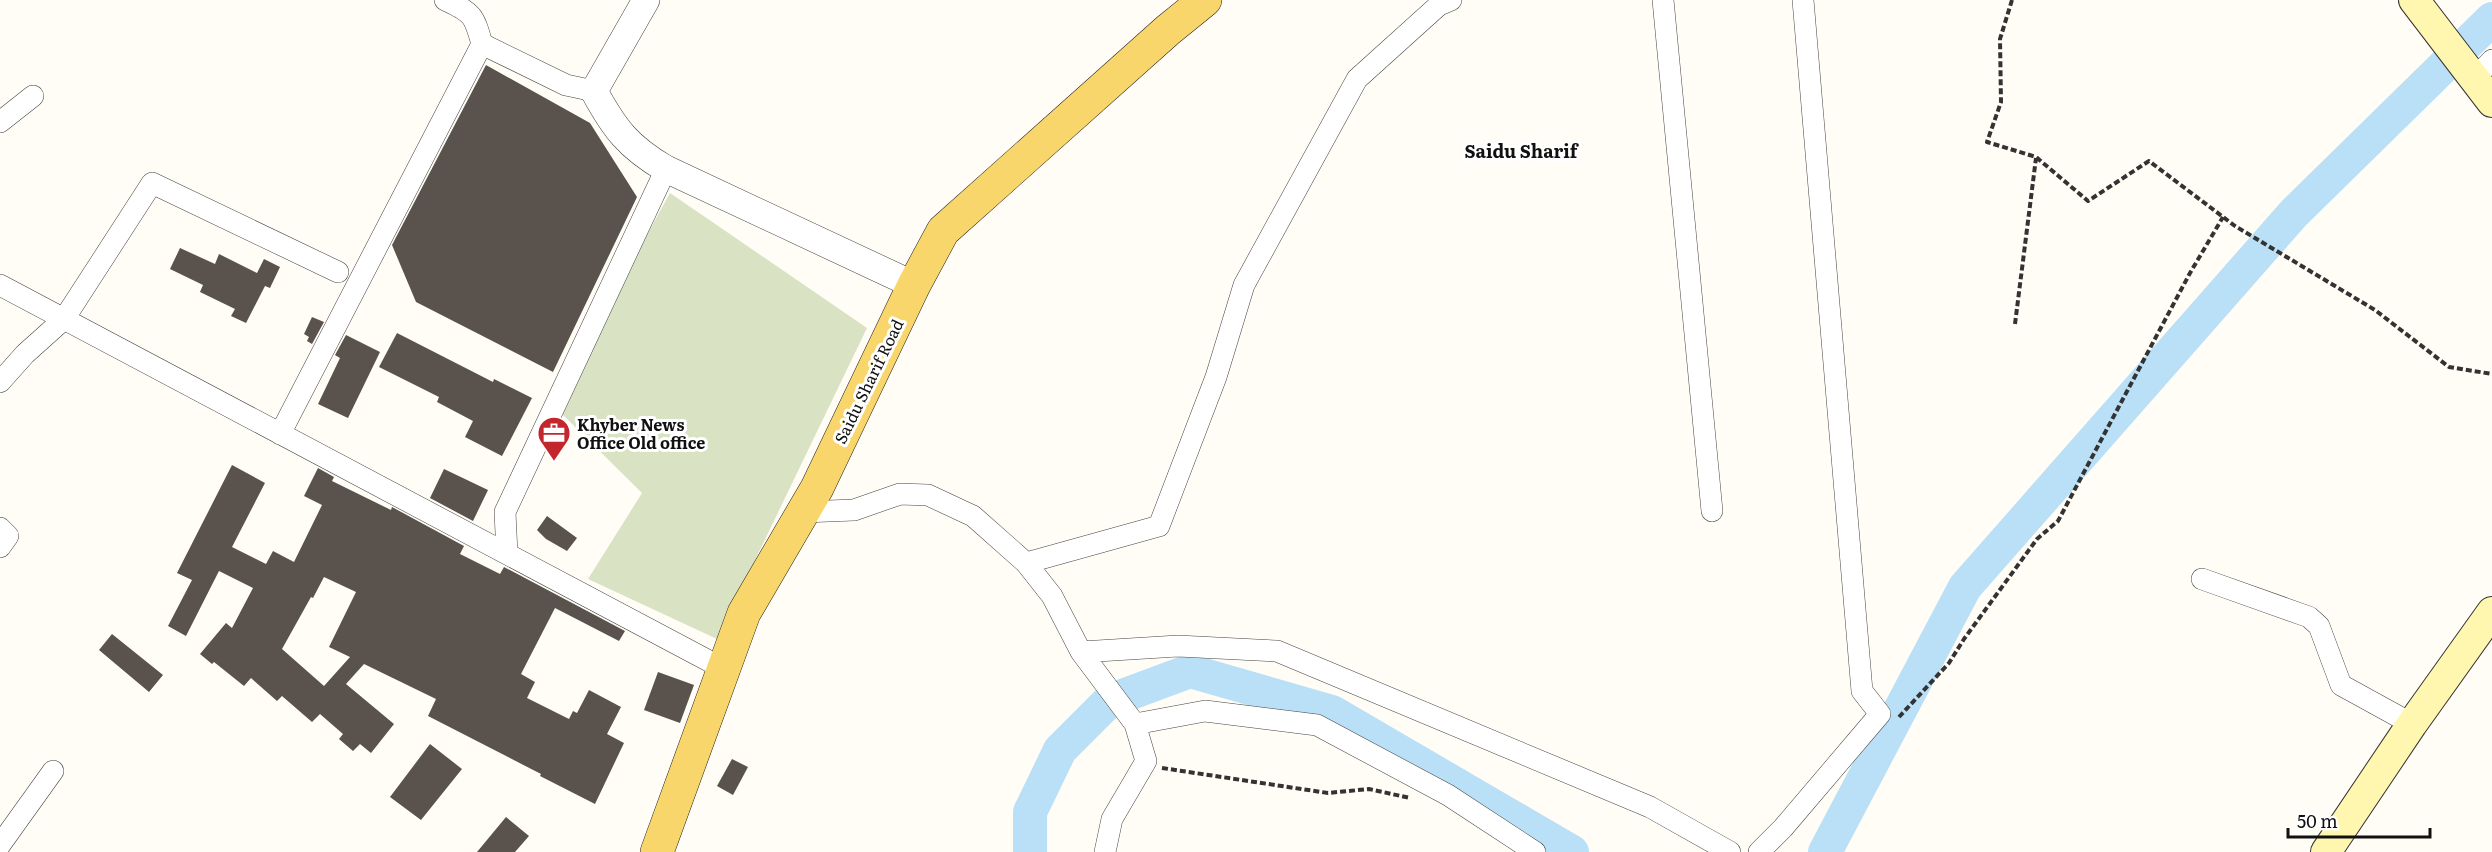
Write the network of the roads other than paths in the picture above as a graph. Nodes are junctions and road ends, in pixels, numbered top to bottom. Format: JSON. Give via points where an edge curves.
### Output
{"nodes":[{"id":1,"x":445,"y":0,"type":"edge"},
{"id":2,"x":646,"y":0,"type":"edge"},
{"id":3,"x":1205,"y":0,"type":"edge"},
{"id":4,"x":1451,"y":0,"type":"edge"},
{"id":5,"x":1663,"y":0,"type":"edge"},
{"id":6,"x":1803,"y":0,"type":"edge"},
{"id":7,"x":2414,"y":0,"type":"edge"},
{"id":8,"x":482,"y":44,"type":"junction"},
{"id":9,"x":2483,"y":69,"type":"edge"},
{"id":10,"x":594,"y":91,"type":"junction"},
{"id":11,"x":33,"y":96,"type":"dead end"},
{"id":12,"x":2492,"y":102,"type":"edge"},
{"id":13,"x":0,"y":123,"type":"edge"},
{"id":14,"x":666,"y":169,"type":"junction"},
{"id":15,"x":338,"y":272,"type":"dead end"},
{"id":16,"x":0,"y":285,"type":"edge"},
{"id":17,"x":914,"y":285,"type":"junction"},
{"id":18,"x":64,"y":319,"type":"junction"},
{"id":19,"x":0,"y":382,"type":"edge"},
{"id":20,"x":280,"y":434,"type":"junction"},
{"id":21,"x":1712,"y":511,"type":"dead end"},
{"id":22,"x":803,"y":512,"type":"junction"},
{"id":23,"x":0,"y":528,"type":"edge"},
{"id":24,"x":0,"y":547,"type":"edge"},
{"id":25,"x":507,"y":554,"type":"junction"},
{"id":26,"x":1026,"y":563,"type":"junction"},
{"id":27,"x":2202,"y":579,"type":"dead end"},
{"id":28,"x":2492,"y":612,"type":"edge"},
{"id":29,"x":1081,"y":652,"type":"junction"},
{"id":30,"x":724,"y":669,"type":"junction"},
{"id":31,"x":1135,"y":723,"type":"junction"},
{"id":32,"x":2412,"y":724,"type":"junction"},
{"id":33,"x":53,"y":771,"type":"dead end"},
{"id":34,"x":0,"y":845,"type":"edge"},
{"id":35,"x":657,"y":852,"type":"edge"},
{"id":36,"x":1105,"y":852,"type":"edge"},
{"id":37,"x":1535,"y":852,"type":"edge"},
{"id":38,"x":1730,"y":852,"type":"edge"},
{"id":39,"x":1759,"y":852,"type":"edge"},
{"id":40,"x":2326,"y":852,"type":"edge"}],
"edges":[{"from":1,"to":8,"type":"street","via":[[475,19]]},
{"from":2,"to":10,"type":"street"},
{"from":3,"to":17,"type":"main road","name":"Saidu Sharif Road","via":[[943,231]]},
{"from":4,"to":26,"type":"street","via":[[1438,4],[1357,79],[1244,285],[1216,377],[1159,526]]},
{"from":5,"to":21,"type":"street"},
{"from":6,"to":39,"type":"street","via":[[1862,691],[1880,714]]},
{"from":7,"to":9,"type":"main road"},
{"from":8,"to":10,"type":"street","via":[[566,85]]},
{"from":8,"to":20,"type":"street"},
{"from":9,"to":12,"type":"main road"},
{"from":10,"to":14,"type":"street","via":[[625,138],[642,155]]},
{"from":11,"to":13,"type":"street"},
{"from":14,"to":17,"type":"street"},
{"from":14,"to":25,"type":"street","via":[[506,512]]},
{"from":15,"to":18,"type":"street","via":[[152,183]]},
{"from":16,"to":18,"type":"street"},
{"from":17,"to":22,"type":"main road","name":"Saidu Sharif Road"},
{"from":18,"to":19,"type":"street"},
{"from":18,"to":20,"type":"street"},
{"from":20,"to":25,"type":"street"},
{"from":22,"to":26,"type":"street","via":[[854,510],[900,494],[928,495],[973,516]]},
{"from":22,"to":30,"type":"main road","name":"Saidu Sharif Road","via":[[744,613]]},
{"from":23,"to":24,"type":"street","via":[[8,536]]},
{"from":25,"to":30,"type":"street"},
{"from":26,"to":29,"type":"street","via":[[1052,596]]},
{"from":27,"to":32,"type":"street","via":[[2309,617],[2319,626],[2341,685]]},
{"from":28,"to":32,"type":"main road"},
{"from":29,"to":31,"type":"street"},
{"from":29,"to":38,"type":"street","via":[[1178,646],[1277,651],[1650,807]]},
{"from":30,"to":35,"type":"main road","name":"Saidu Sharif Road"},
{"from":31,"to":36,"type":"street","via":[[1146,761],[1112,819]]},
{"from":31,"to":37,"type":"street","via":[[1205,711],[1317,725],[1448,795]]},
{"from":32,"to":40,"type":"main road"},
{"from":33,"to":34,"type":"street"}]}
